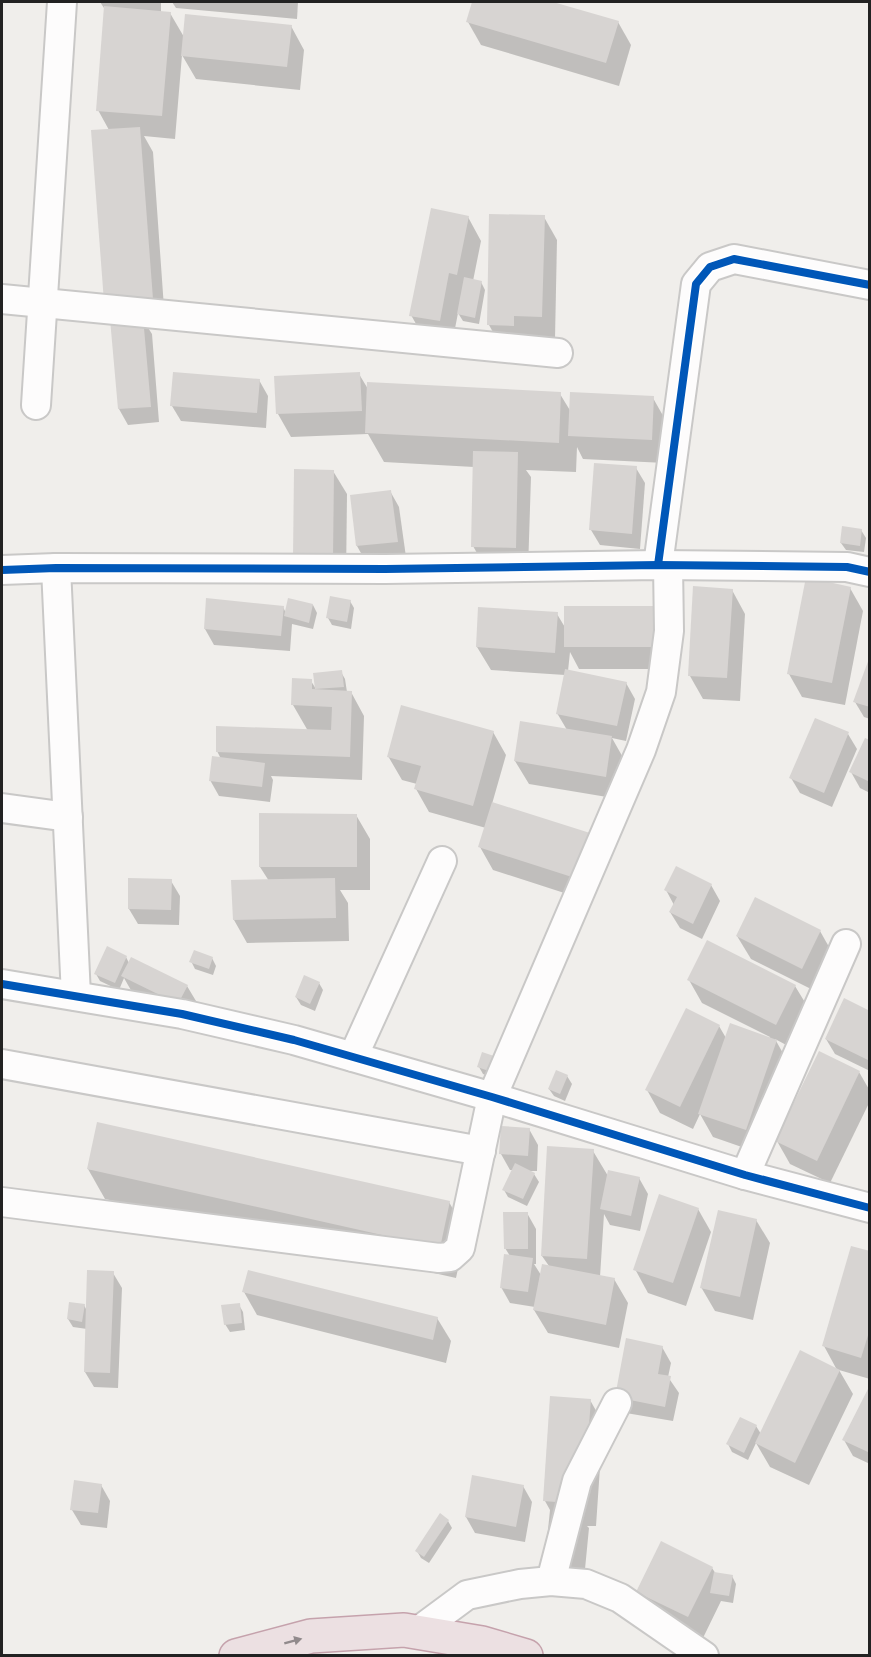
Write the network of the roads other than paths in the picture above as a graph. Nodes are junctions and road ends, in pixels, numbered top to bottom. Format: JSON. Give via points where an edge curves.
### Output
{"nodes":[{"id":1,"x":62,"y":2,"type":"edge"},
{"id":2,"x":870,"y":285,"type":"edge"},
{"id":3,"x":2,"y":299,"type":"edge"},
{"id":4,"x":41,"y":302,"type":"junction"},
{"id":5,"x":558,"y":353,"type":"dead end"},
{"id":6,"x":36,"y":405,"type":"dead end"},
{"id":7,"x":663,"y":565,"type":"junction"},
{"id":8,"x":56,"y":568,"type":"junction"},
{"id":9,"x":2,"y":570,"type":"edge"},
{"id":10,"x":870,"y":572,"type":"edge"},
{"id":11,"x":2,"y":808,"type":"edge"},
{"id":12,"x":68,"y":817,"type":"junction"},
{"id":13,"x":442,"y":861,"type":"dead end"},
{"id":14,"x":846,"y":944,"type":"dead end"},
{"id":15,"x":2,"y":984,"type":"edge"},
{"id":16,"x":76,"y":996,"type":"junction"},
{"id":17,"x":353,"y":1057,"type":"junction"},
{"id":18,"x":2,"y":1064,"type":"edge"},
{"id":19,"x":492,"y":1097,"type":"junction"},
{"id":20,"x":481,"y":1151,"type":"junction"},
{"id":21,"x":745,"y":1175,"type":"junction"},
{"id":22,"x":2,"y":1202,"type":"edge"},
{"id":23,"x":870,"y":1208,"type":"edge"},
{"id":24,"x":617,"y":1403,"type":"dead end"},
{"id":25,"x":551,"y":1581,"type":"junction"},
{"id":26,"x":417,"y":1632,"type":"junction"},
{"id":27,"x":703,"y":1655,"type":"edge"},
{"id":28,"x":236,"y":1656,"type":"edge"},
{"id":29,"x":526,"y":1656,"type":"edge"}],
"edges":[{"from":1,"to":4,"type":"street"},
{"from":2,"to":7,"type":"street","via":[[734,259],[710,267],[696,284]]},
{"from":3,"to":4,"type":"street"},
{"from":4,"to":5,"type":"street"},
{"from":4,"to":6,"type":"street"},
{"from":7,"to":8,"type":"street"},
{"from":7,"to":10,"type":"street","via":[[847,567]]},
{"from":7,"to":19,"type":"street","via":[[669,631],[661,692],[641,750]]},
{"from":8,"to":9,"type":"street"},
{"from":8,"to":12,"type":"street"},
{"from":11,"to":12,"type":"street"},
{"from":12,"to":16,"type":"street"},
{"from":13,"to":17,"type":"street"},
{"from":14,"to":21,"type":"street"},
{"from":15,"to":16,"type":"street"},
{"from":16,"to":17,"type":"street","via":[[225,1023]]},
{"from":17,"to":19,"type":"street"},
{"from":18,"to":20,"type":"street"},
{"from":19,"to":20,"type":"street"},
{"from":19,"to":21,"type":"street"},
{"from":20,"to":22,"type":"street","via":[[460,1248],[450,1257]]},
{"from":21,"to":23,"type":"street"},
{"from":24,"to":25,"type":"street","via":[[577,1481]]},
{"from":25,"to":26,"type":"street","via":[[467,1595]]},
{"from":25,"to":27,"type":"street","via":[[586,1584],[620,1598]]},
{"from":28,"to":26,"type":"highway","one_way":true,"via":[[311,1636]]},
{"from":26,"to":29,"type":"highway","via":[[482,1643]]}]}
